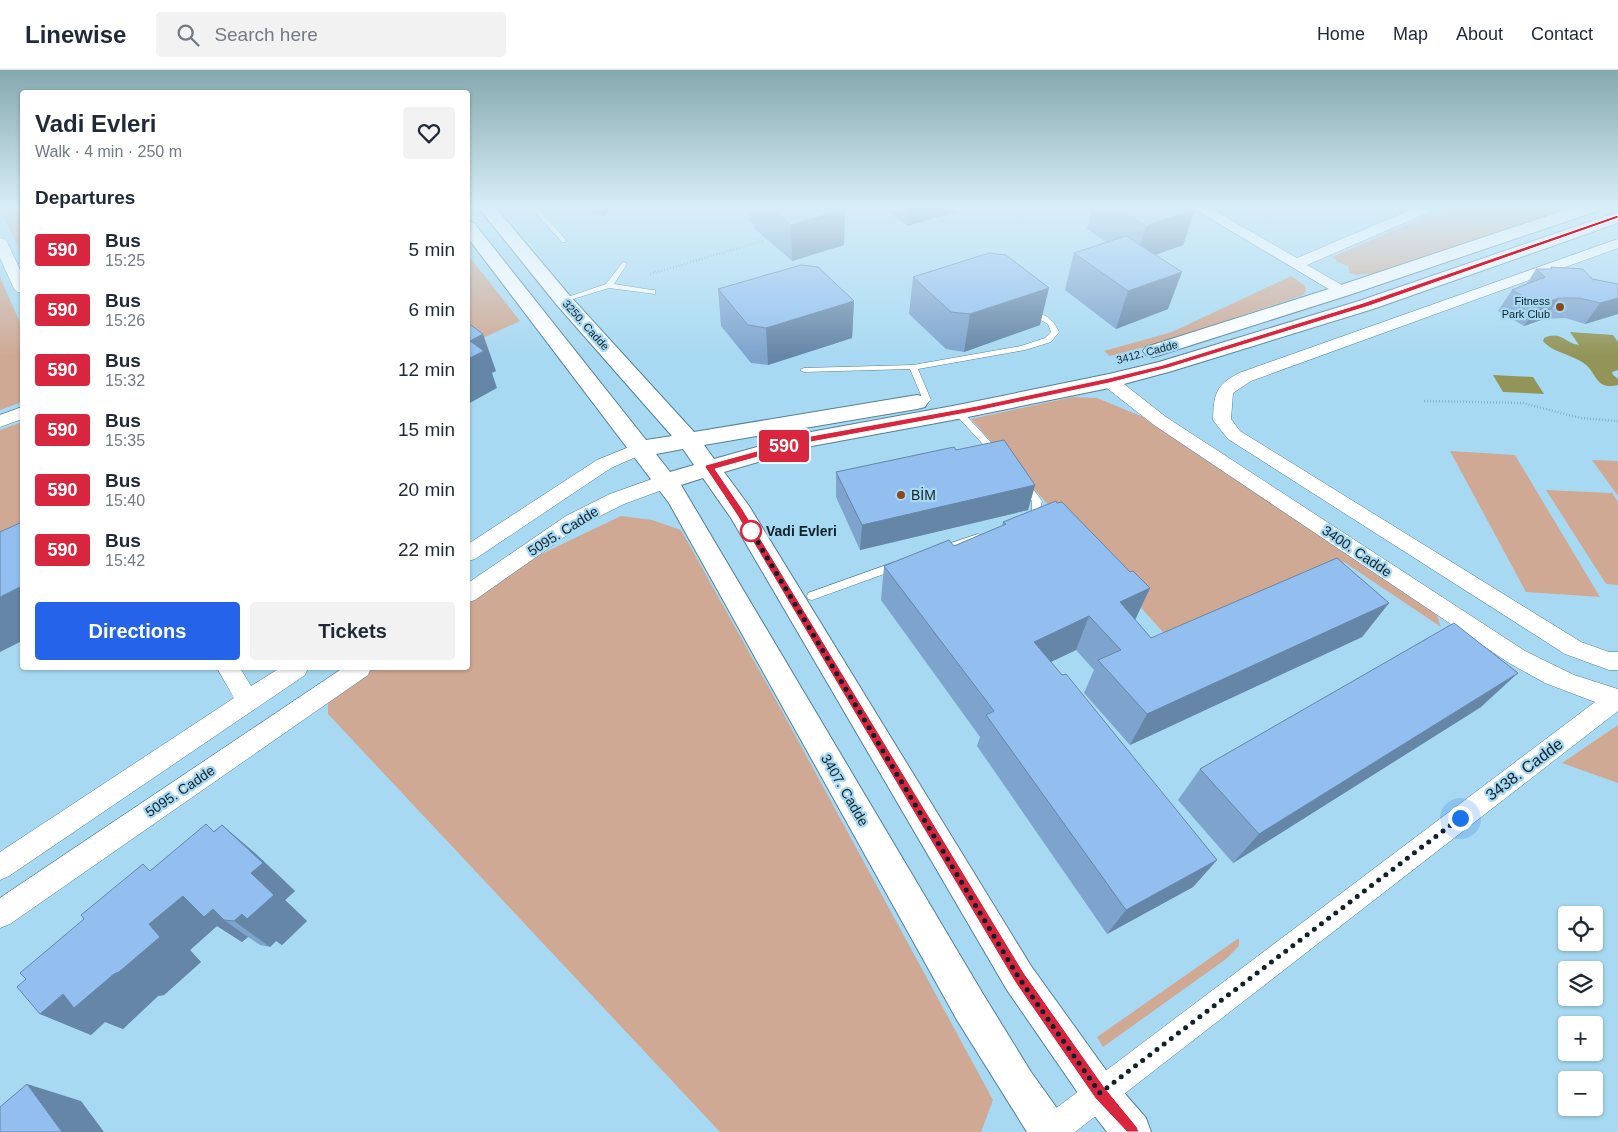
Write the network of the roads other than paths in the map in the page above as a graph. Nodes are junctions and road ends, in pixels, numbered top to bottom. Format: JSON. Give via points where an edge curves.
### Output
{"nodes":[{"id":1,"x":7,"y":257,"type":"edge"},
{"id":2,"x":491,"y":257,"type":"edge"},
{"id":3,"x":527,"y":257,"type":"edge"},
{"id":4,"x":1283,"y":257,"type":"edge"},
{"id":5,"x":1313,"y":257,"type":"edge"},
{"id":6,"x":1444,"y":257,"type":"edge"},
{"id":7,"x":1505,"y":257,"type":"edge"},
{"id":8,"x":1583,"y":257,"type":"edge"},
{"id":9,"x":624,"y":264,"type":"dead end"},
{"id":10,"x":1296,"y":264,"type":"junction"},
{"id":11,"x":20,"y":285,"type":"edge"},
{"id":12,"x":609,"y":286,"type":"junction"},
{"id":13,"x":1342,"y":291,"type":"junction"},
{"id":14,"x":652,"y":292,"type":"dead end"},
{"id":15,"x":563,"y":300,"type":"junction"},
{"id":16,"x":1366,"y":305,"type":"junction"},
{"id":17,"x":1040,"y":316,"type":"edge"},
{"id":18,"x":1094,"y":366,"type":"junction"},
{"id":19,"x":913,"y":367,"type":"junction"},
{"id":20,"x":804,"y":370,"type":"dead end"},
{"id":21,"x":1109,"y":381,"type":"junction"},
{"id":22,"x":927,"y":400,"type":"junction"},
{"id":23,"x":958,"y":412,"type":"junction"},
{"id":24,"x":20,"y":414,"type":"edge"},
{"id":25,"x":0,"y":421,"type":"edge"},
{"id":26,"x":688,"y":440,"type":"junction"},
{"id":27,"x":639,"y":449,"type":"junction"},
{"id":28,"x":1003,"y":460,"type":"edge"},
{"id":29,"x":709,"y":467,"type":"junction"},
{"id":30,"x":1016,"y":474,"type":"edge"},
{"id":31,"x":666,"y":481,"type":"junction"},
{"id":32,"x":1023,"y":520,"type":"edge"},
{"id":33,"x":987,"y":533,"type":"edge"},
{"id":34,"x":470,"y":553,"type":"edge"},
{"id":35,"x":932,"y":553,"type":"edge"},
{"id":36,"x":904,"y":563,"type":"edge"},
{"id":37,"x":470,"y":593,"type":"edge"},
{"id":38,"x":812,"y":596,"type":"dead end"},
{"id":39,"x":1618,"y":661,"type":"edge"},
{"id":40,"x":229,"y":670,"type":"edge"},
{"id":41,"x":293,"y":670,"type":"edge"},
{"id":42,"x":357,"y":670,"type":"edge"},
{"id":43,"x":1618,"y":699,"type":"edge"},
{"id":44,"x":247,"y":700,"type":"junction"},
{"id":45,"x":0,"y":868,"type":"edge"},
{"id":46,"x":0,"y":914,"type":"edge"},
{"id":47,"x":1100,"y":1093,"type":"junction"},
{"id":48,"x":1050,"y":1132,"type":"edge"},
{"id":49,"x":1132,"y":1132,"type":"edge"}],
"edges":[{"from":1,"to":11,"type":"street"},
{"from":2,"to":27,"type":"street"},
{"from":3,"to":15,"type":"street","name":"3250. Cadde"},
{"from":4,"to":10,"type":"street"},
{"from":5,"to":10,"type":"street"},
{"from":6,"to":13,"type":"street","name":"3412. Cadde"},
{"from":7,"to":16,"type":"street","name":"3412. Cadde"},
{"from":8,"to":39,"type":"street","via":[[1245,377],[1230,384],[1222,395],[1222,420],[1234,435],[1573,648]]},
{"from":9,"to":12,"type":"lane"},
{"from":10,"to":13,"type":"street"},
{"from":12,"to":14,"type":"lane"},
{"from":12,"to":15,"type":"lane"},
{"from":13,"to":16,"type":"street"},
{"from":13,"to":18,"type":"street","name":"3412. Cadde","via":[[1194,339]]},
{"from":15,"to":26,"type":"street","name":"3250. Cadde"},
{"from":16,"to":21,"type":"street","name":"3412. Cadde","via":[[1220,351]]},
{"from":17,"to":19,"type":"lane","via":[[1050,323],[1055,332],[1048,340],[1022,348]]},
{"from":18,"to":21,"type":"street"},
{"from":18,"to":22,"type":"street","name":"3412. Cadde"},
{"from":19,"to":20,"type":"lane"},
{"from":19,"to":22,"type":"lane"},
{"from":21,"to":23,"type":"street","name":"3412. Cadde"},
{"from":21,"to":43,"type":"street","name":"3400. Cadde","via":[[1160,421],[1517,657],[1550,676]]},
{"from":22,"to":26,"type":"street","name":"3412. Cadde"},
{"from":23,"to":28,"type":"lane"},
{"from":23,"to":29,"type":"street","name":"3412. Cadde","via":[[811,439]]},
{"from":24,"to":25,"type":"street"},
{"from":26,"to":27,"type":"street","name":"3412. Cadde"},
{"from":26,"to":29,"type":"street"},
{"from":27,"to":31,"type":"street","name":"3407. Cadde"},
{"from":27,"to":34,"type":"street","via":[[604,464]]},
{"from":29,"to":31,"type":"street","name":"3412. Cadde"},
{"from":29,"to":47,"type":"street","via":[[740,512],[1019,978]]},
{"from":30,"to":32,"type":"lane","via":[[1037,501],[1036,511]]},
{"from":31,"to":37,"type":"street","name":"5095. Cadde","via":[[617,499],[573,521]]},
{"from":31,"to":48,"type":"street","name":"3407. Cadde","via":[[970,1007]]},
{"from":33,"to":35,"type":"lane"},
{"from":36,"to":38,"type":"lane"},
{"from":40,"to":44,"type":"street"},
{"from":41,"to":44,"type":"street"},
{"from":42,"to":46,"type":"street","name":"5095. Cadde"},
{"from":43,"to":47,"type":"street","name":"3438. Cadde"},
{"from":44,"to":45,"type":"street"},
{"from":47,"to":48,"type":"street","name":"3438. Cadde"},
{"from":47,"to":49,"type":"street"}]}
